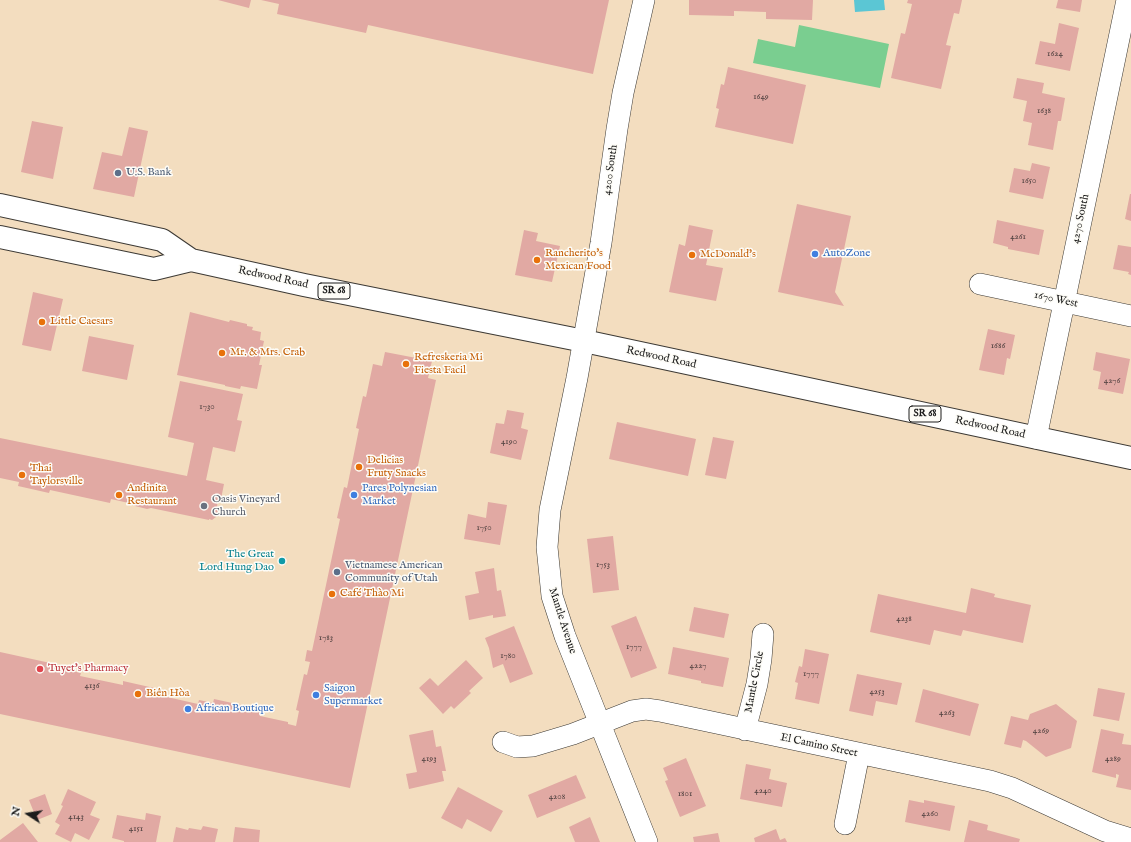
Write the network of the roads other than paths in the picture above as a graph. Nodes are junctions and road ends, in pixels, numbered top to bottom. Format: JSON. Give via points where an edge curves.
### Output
{"nodes":[{"id":1,"x":644,"y":0,"type":"edge"},
{"id":2,"x":1127,"y":0,"type":"edge"},
{"id":3,"x":0,"y":205,"type":"edge"},
{"id":4,"x":0,"y":237,"type":"edge"},
{"id":5,"x":191,"y":260,"type":"junction"},
{"id":6,"x":980,"y":284,"type":"dead end"},
{"id":7,"x":1064,"y":302,"type":"junction"},
{"id":8,"x":1131,"y":316,"type":"edge"},
{"id":9,"x":584,"y":341,"type":"junction"},
{"id":10,"x":1036,"y":438,"type":"junction"},
{"id":11,"x":1131,"y":458,"type":"edge"},
{"id":12,"x":763,"y":634,"type":"dead end"},
{"id":13,"x":600,"y":722,"type":"junction"},
{"id":14,"x":745,"y":730,"type":"junction"},
{"id":15,"x":503,"y":742,"type":"dead end"},
{"id":16,"x":858,"y":754,"type":"junction"},
{"id":17,"x":845,"y":824,"type":"dead end"},
{"id":18,"x":1131,"y":839,"type":"edge"},
{"id":19,"x":647,"y":842,"type":"edge"}],
"edges":[{"from":1,"to":9,"type":"street","name":"4200 South","via":[[618,122]]},
{"from":2,"to":7,"type":"street","name":"4270 South"},
{"from":3,"to":5,"type":"main road","name":"Redwood Road","number":"SR 68","via":[[162,240]]},
{"from":4,"to":5,"type":"main road","name":"Redwood Road","number":"SR 68","via":[[154,270]]},
{"from":5,"to":9,"type":"main road","name":"Redwood Road","number":"SR 68"},
{"from":6,"to":7,"type":"street","name":"1670 West"},
{"from":7,"to":8,"type":"street","name":"1670 West"},
{"from":7,"to":10,"type":"street","name":"4270 South"},
{"from":9,"to":10,"type":"main road","name":"Redwood Road","number":"SR 68"},
{"from":9,"to":13,"type":"street","name":"Mantle Avenue","via":[[550,510],[547,547],[552,596],[565,636]]},
{"from":10,"to":11,"type":"main road","name":"Redwood Road","number":"SR 68"},
{"from":12,"to":14,"type":"street","name":"Mantle Circle","via":[[757,684]]},
{"from":13,"to":14,"type":"street","name":"El Camino Street","via":[[632,710],[646,709]]},
{"from":13,"to":15,"type":"street","name":"El Camino Street","via":[[573,734],[533,746],[517,747]]},
{"from":13,"to":19,"type":"street","name":"Mantle Avenue"},
{"from":14,"to":16,"type":"street","name":"El Camino Street"},
{"from":16,"to":17,"type":"street"},
{"from":16,"to":18,"type":"street","name":"El Camino Street","via":[[1012,788],[1105,831]]}]}
